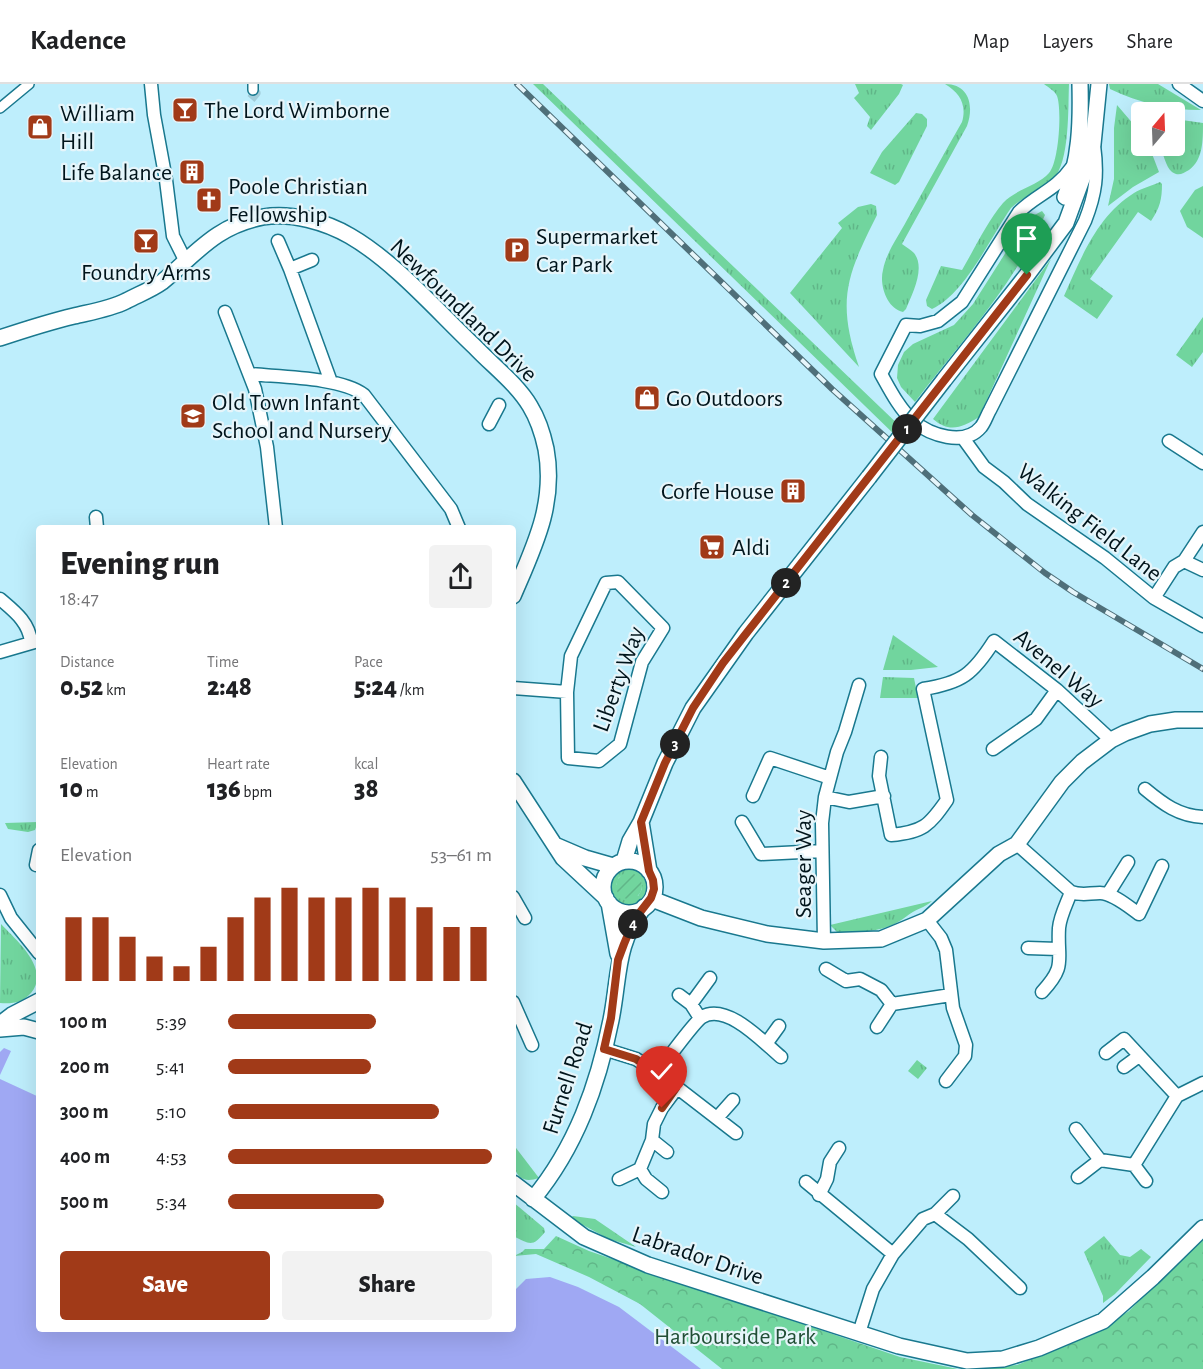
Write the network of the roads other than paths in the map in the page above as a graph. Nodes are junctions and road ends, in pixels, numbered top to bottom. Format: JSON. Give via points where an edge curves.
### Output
{"nodes":[{"id":1,"x":29,"y":84,"type":"edge"},
{"id":2,"x":151,"y":84,"type":"edge"},
{"id":3,"x":1080,"y":84,"type":"edge"},
{"id":4,"x":1099,"y":84,"type":"edge"},
{"id":5,"x":1179,"y":84,"type":"edge"},
{"id":6,"x":1203,"y":100,"type":"edge"},
{"id":7,"x":0,"y":108,"type":"edge"},
{"id":8,"x":1093,"y":144,"type":"junction"},
{"id":9,"x":1077,"y":161,"type":"junction"},
{"id":10,"x":278,"y":241,"type":"dead end"},
{"id":11,"x":185,"y":260,"type":"junction"},
{"id":12,"x":312,"y":260,"type":"dead end"},
{"id":13,"x":290,"y":269,"type":"junction"},
{"id":14,"x":1027,"y":275,"type":"junction"},
{"id":15,"x":225,"y":312,"type":"dead end"},
{"id":16,"x":0,"y":338,"type":"edge"},
{"id":17,"x":250,"y":375,"type":"junction"},
{"id":18,"x":331,"y":382,"type":"junction"},
{"id":19,"x":499,"y":405,"type":"dead end"},
{"id":20,"x":489,"y":424,"type":"dead end"},
{"id":21,"x":963,"y":438,"type":"junction"},
{"id":22,"x":1169,"y":441,"type":"dead end"},
{"id":23,"x":1203,"y":463,"type":"edge"},
{"id":24,"x":276,"y":525,"type":"edge"},
{"id":25,"x":458,"y":525,"type":"edge"},
{"id":26,"x":1203,"y":532,"type":"edge"},
{"id":27,"x":1184,"y":561,"type":"junction"},
{"id":28,"x":1203,"y":570,"type":"edge"},
{"id":29,"x":516,"y":589,"type":"edge"},
{"id":30,"x":1154,"y":598,"type":"junction"},
{"id":31,"x":0,"y":599,"type":"edge"},
{"id":32,"x":1203,"y":626,"type":"edge"},
{"id":33,"x":35,"y":641,"type":"edge"},
{"id":34,"x":0,"y":652,"type":"edge"},
{"id":35,"x":859,"y":685,"type":"dead end"},
{"id":36,"x":516,"y":688,"type":"edge"},
{"id":37,"x":1057,"y":690,"type":"junction"},
{"id":38,"x":567,"y":692,"type":"junction"},
{"id":39,"x":1203,"y":720,"type":"edge"},
{"id":40,"x":1111,"y":740,"type":"junction"},
{"id":41,"x":993,"y":749,"type":"dead end"},
{"id":42,"x":881,"y":757,"type":"dead end"},
{"id":43,"x":830,"y":778,"type":"junction"},
{"id":44,"x":516,"y":785,"type":"edge"},
{"id":45,"x":1145,"y":789,"type":"dead end"},
{"id":46,"x":753,"y":796,"type":"dead end"},
{"id":47,"x":884,"y":796,"type":"junction"},
{"id":48,"x":825,"y":797,"type":"junction"},
{"id":49,"x":1203,"y":818,"type":"edge"},
{"id":50,"x":641,"y":822,"type":"junction"},
{"id":51,"x":742,"y":822,"type":"dead end"},
{"id":52,"x":1017,"y":844,"type":"junction"},
{"id":53,"x":557,"y":846,"type":"junction"},
{"id":54,"x":822,"y":851,"type":"junction"},
{"id":55,"x":1128,"y":862,"type":"dead end"},
{"id":56,"x":619,"y":864,"type":"junction"},
{"id":57,"x":1162,"y":866,"type":"dead end"},
{"id":58,"x":649,"y":871,"type":"junction"},
{"id":59,"x":1071,"y":892,"type":"junction"},
{"id":60,"x":1108,"y":894,"type":"junction"},
{"id":61,"x":0,"y":896,"type":"edge"},
{"id":62,"x":607,"y":900,"type":"junction"},
{"id":63,"x":648,"y":903,"type":"junction"},
{"id":64,"x":516,"y":904,"type":"edge"},
{"id":65,"x":525,"y":918,"type":"dead end"},
{"id":66,"x":927,"y":920,"type":"junction"},
{"id":67,"x":824,"y":941,"type":"junction"},
{"id":68,"x":1028,"y":948,"type":"dead end"},
{"id":69,"x":36,"y":949,"type":"edge"},
{"id":70,"x":1058,"y":950,"type":"junction"},
{"id":71,"x":618,"y":960,"type":"junction"},
{"id":72,"x":826,"y":969,"type":"dead end"},
{"id":73,"x":710,"y":978,"type":"dead end"},
{"id":74,"x":1042,"y":992,"type":"dead end"},
{"id":75,"x":679,"y":995,"type":"dead end"},
{"id":76,"x":951,"y":995,"type":"junction"},
{"id":77,"x":691,"y":1004,"type":"junction"},
{"id":78,"x":892,"y":1004,"type":"junction"},
{"id":79,"x":36,"y":1005,"type":"edge"},
{"id":80,"x":516,"y":1009,"type":"edge"},
{"id":81,"x":700,"y":1018,"type":"junction"},
{"id":82,"x":0,"y":1024,"type":"edge"},
{"id":83,"x":779,"y":1026,"type":"dead end"},
{"id":84,"x":877,"y":1027,"type":"dead end"},
{"id":85,"x":0,"y":1029,"type":"edge"},
{"id":86,"x":36,"y":1030,"type":"edge"},
{"id":87,"x":766,"y":1044,"type":"junction"},
{"id":88,"x":532,"y":1045,"type":"dead end"},
{"id":89,"x":604,"y":1049,"type":"junction"},
{"id":90,"x":1106,"y":1053,"type":"dead end"},
{"id":91,"x":1139,"y":1056,"type":"junction"},
{"id":92,"x":781,"y":1057,"type":"dead end"},
{"id":93,"x":1124,"y":1067,"type":"dead end"},
{"id":94,"x":657,"y":1072,"type":"junction"},
{"id":95,"x":946,"y":1081,"type":"dead end"},
{"id":96,"x":1203,"y":1083,"type":"edge"},
{"id":97,"x":676,"y":1088,"type":"junction"},
{"id":98,"x":1177,"y":1096,"type":"junction"},
{"id":99,"x":733,"y":1100,"type":"dead end"},
{"id":100,"x":717,"y":1118,"type":"junction"},
{"id":101,"x":1076,"y":1129,"type":"dead end"},
{"id":102,"x":736,"y":1133,"type":"dead end"},
{"id":103,"x":652,"y":1140,"type":"junction"},
{"id":104,"x":839,"y":1148,"type":"dead end"},
{"id":105,"x":667,"y":1152,"type":"dead end"},
{"id":106,"x":1100,"y":1160,"type":"junction"},
{"id":107,"x":1134,"y":1165,"type":"junction"},
{"id":108,"x":640,"y":1169,"type":"junction"},
{"id":109,"x":1078,"y":1177,"type":"dead end"},
{"id":110,"x":619,"y":1179,"type":"dead end"},
{"id":111,"x":1146,"y":1181,"type":"dead end"},
{"id":112,"x":806,"y":1182,"type":"dead end"},
{"id":113,"x":516,"y":1185,"type":"edge"},
{"id":114,"x":662,"y":1192,"type":"dead end"},
{"id":115,"x":819,"y":1195,"type":"junction"},
{"id":116,"x":953,"y":1196,"type":"dead end"},
{"id":117,"x":533,"y":1199,"type":"junction"},
{"id":118,"x":935,"y":1214,"type":"junction"},
{"id":119,"x":1203,"y":1228,"type":"edge"},
{"id":120,"x":893,"y":1254,"type":"junction"},
{"id":121,"x":1020,"y":1288,"type":"dead end"},
{"id":122,"x":859,"y":1333,"type":"junction"}],
"edges":[{"from":1,"to":7,"type":"street"},
{"from":2,"to":11,"type":"street","via":[[173,236]]},
{"from":3,"to":9,"type":"street"},
{"from":4,"to":8,"type":"street"},
{"from":5,"to":6,"type":"street"},
{"from":8,"to":14,"type":"street","via":[[1066,223]]},
{"from":8,"to":21,"type":"street","via":[[1097,170],[1086,221],[981,428]]},
{"from":9,"to":14,"type":"street","via":[[1056,218]]},
{"from":9,"to":21,"type":"street","via":[[1058,185],[1019,212],[962,302],[938,321],[906,325],[881,374],[914,421],[939,436]]},
{"from":10,"to":13,"type":"street"},
{"from":11,"to":16,"type":"street","name":"Newfoundland Drive","via":[[160,283],[122,303]]},
{"from":11,"to":29,"type":"street","name":"Newfoundland Drive","via":[[224,231],[264,217],[297,218],[348,235],[385,261],[519,391],[540,428],[546,449],[548,485],[540,532]]},
{"from":12,"to":13,"type":"street"},
{"from":13,"to":18,"type":"street"},
{"from":14,"to":50,"type":"street","bridge":true,"via":[[711,681],[665,763]]},
{"from":15,"to":17,"type":"street"},
{"from":17,"to":18,"type":"street"},
{"from":17,"to":24,"type":"street","via":[[267,447]]},
{"from":18,"to":25,"type":"street","via":[[356,388],[364,395],[451,509]]},
{"from":19,"to":20,"type":"street"},
{"from":21,"to":30,"type":"street","name":"Walking Field Lane","via":[[984,467],[1027,504]]},
{"from":22,"to":23,"type":"street"},
{"from":26,"to":27,"type":"street"},
{"from":27,"to":28,"type":"street"},
{"from":27,"to":30,"type":"street","via":[[1174,567]]},
{"from":30,"to":32,"type":"street","name":"Walking Field Lane"},
{"from":31,"to":33,"type":"street","via":[[22,619]]},
{"from":33,"to":34,"type":"street"},
{"from":35,"to":43,"type":"street","name":"Seager Way"},
{"from":36,"to":38,"type":"street","name":"Liberty Way"},
{"from":37,"to":40,"type":"street","name":"Avenel Way"},
{"from":37,"to":41,"type":"street","via":[[1036,719]]},
{"from":37,"to":47,"type":"street","name":"Avenel Way","via":[[993,641],[979,665],[965,675],[942,686],[922,689],[947,801],[933,821],[910,833],[891,835]]},
{"from":38,"to":38,"type":"street","name":"Liberty Way","via":[[571,656],[606,583],[618,582],[663,628],[642,662],[620,744],[599,761],[568,758]]},
{"from":39,"to":40,"type":"street","via":[[1139,727]]},
{"from":40,"to":52,"type":"street","via":[[1062,782]]},
{"from":42,"to":47,"type":"street","via":[[879,776]]},
{"from":43,"to":46,"type":"street","via":[[770,758]]},
{"from":43,"to":48,"type":"street","name":"Seager Way"},
{"from":44,"to":53,"type":"street"},
{"from":45,"to":49,"type":"street","via":[[1173,810]]},
{"from":47,"to":48,"type":"street","via":[[849,801]]},
{"from":48,"to":54,"type":"street","name":"Seager Way"},
{"from":50,"to":56,"type":"street"},
{"from":50,"to":58,"type":"street"},
{"from":51,"to":54,"type":"street","via":[[761,854]]},
{"from":52,"to":59,"type":"street"},
{"from":52,"to":66,"type":"street","via":[[999,854]]},
{"from":53,"to":56,"type":"street","via":[[585,858]]},
{"from":53,"to":62,"type":"street","via":[[574,870]]},
{"from":54,"to":67,"type":"street","name":"Seager Way"},
{"from":55,"to":60,"type":"street"},
{"from":56,"to":58,"type":"street","via":[[637,862]]},
{"from":56,"to":62,"type":"street","via":[[604,881]]},
{"from":57,"to":60,"type":"street","via":[[1139,914]]},
{"from":58,"to":63,"type":"street","via":[[654,884]]},
{"from":59,"to":60,"type":"street"},
{"from":59,"to":70,"type":"street","via":[[1059,927]]},
{"from":61,"to":69,"type":"street","via":[[11,918]]},
{"from":62,"to":63,"type":"street","via":[[626,912],[639,910]]},
{"from":62,"to":71,"type":"street","name":"Furnell Road"},
{"from":63,"to":67,"type":"street","via":[[767,934]]},
{"from":63,"to":71,"type":"street","name":"Furnell Road","via":[[634,920]]},
{"from":64,"to":65,"type":"street"},
{"from":66,"to":67,"type":"street","via":[[881,939]]},
{"from":66,"to":76,"type":"street","via":[[946,950]]},
{"from":68,"to":70,"type":"street"},
{"from":70,"to":74,"type":"street","via":[[1060,964],[1055,978]]},
{"from":71,"to":89,"type":"street","name":"Furnell Road"},
{"from":72,"to":78,"type":"street","via":[[846,981],[860,979],[881,990]]},
{"from":73,"to":77,"type":"street"},
{"from":75,"to":77,"type":"street"},
{"from":76,"to":78,"type":"street"},
{"from":76,"to":95,"type":"street","via":[[966,1044],[965,1056]]},
{"from":77,"to":81,"type":"street"},
{"from":78,"to":84,"type":"street"},
{"from":79,"to":82,"type":"street"},
{"from":80,"to":88,"type":"street"},
{"from":81,"to":87,"type":"street","via":[[713,1014],[733,1018]]},
{"from":81,"to":94,"type":"street"},
{"from":83,"to":87,"type":"street"},
{"from":85,"to":86,"type":"street"},
{"from":87,"to":92,"type":"street"},
{"from":89,"to":94,"type":"street","via":[[636,1059]]},
{"from":89,"to":117,"type":"street","name":"Furnell Road","via":[[582,1119],[565,1154]]},
{"from":90,"to":91,"type":"street","via":[[1124,1039]]},
{"from":91,"to":93,"type":"street"},
{"from":91,"to":98,"type":"street"},
{"from":94,"to":97,"type":"street"},
{"from":96,"to":98,"type":"street"},
{"from":97,"to":100,"type":"street"},
{"from":97,"to":103,"type":"street","via":[[654,1124]]},
{"from":98,"to":107,"type":"street"},
{"from":99,"to":100,"type":"street"},
{"from":100,"to":102,"type":"street"},
{"from":101,"to":106,"type":"street"},
{"from":103,"to":105,"type":"street"},
{"from":103,"to":108,"type":"street"},
{"from":104,"to":115,"type":"street"},
{"from":106,"to":107,"type":"street"},
{"from":106,"to":109,"type":"street"},
{"from":107,"to":111,"type":"street"},
{"from":108,"to":110,"type":"street"},
{"from":108,"to":114,"type":"street"},
{"from":112,"to":115,"type":"street"},
{"from":113,"to":117,"type":"street","name":"Labrador Drive"},
{"from":115,"to":120,"type":"street"},
{"from":116,"to":118,"type":"street"},
{"from":117,"to":122,"type":"street","name":"Labrador Drive","via":[[584,1237],[648,1265]]},
{"from":118,"to":120,"type":"street","via":[[924,1219]]},
{"from":118,"to":121,"type":"street"},
{"from":119,"to":122,"type":"street","name":"Labrador Drive","via":[[1103,1321],[1003,1359],[967,1360]]},
{"from":120,"to":122,"type":"street","via":[[873,1290]]}]}
